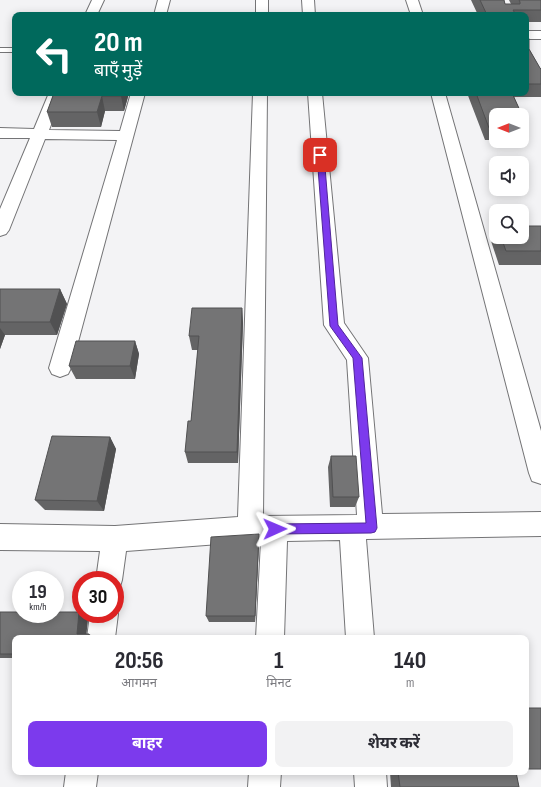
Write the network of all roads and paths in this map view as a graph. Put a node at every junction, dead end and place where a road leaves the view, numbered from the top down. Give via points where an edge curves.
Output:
1 (98, 0) edge
2 (164, 0) edge
3 (262, 0) edge
4 (308, 0) edge
5 (412, 0) edge
6 (92, 12) edge
7 (161, 12) edge
8 (262, 12) edge
9 (309, 12) edge
10 (416, 12) edge
11 (529, 35) edge
12 (541, 35) edge
13 (0, 50) edge
14 (12, 50) edge
15 (55, 96) edge
16 (137, 96) edge
17 (260, 96) edge
18 (315, 96) edge
19 (439, 96) edge
20 (0, 133) edge
21 (40, 133) junction
22 (126, 136) junction
23 (0, 230) edge
24 (60, 368) dead end
25 (541, 473) edge
26 (541, 524) edge
27 (362, 528) junction
28 (262, 529) junction
29 (0, 537) edge
30 (114, 539) junction
31 (110, 571) edge
32 (103, 623) edge
33 (101, 635) edge
34 (270, 635) edge
35 (360, 635) edge
36 (82, 775) edge
37 (265, 775) edge
38 (370, 775) edge
39 (80, 787) edge
40 (264, 787) edge
41 (371, 787) edge

1 - 6 street
2 - 7 street
3 - 8 street
4 - 9 street
5 - 10 street
11 - 12 street
13 - 14 lane
15 - 21 street
16 - 22 street
17 - 28 street
18 - 27 street via 334,326 358,358
19 - 25 street
20 - 21 street
21 - 22 street
21 - 23 street
22 - 24 street
26 - 27 street
27 - 28 street
27 - 35 street
28 - 30 street
28 - 34 street
29 - 30 street
30 - 31 street
32 - 33 street
36 - 39 street
37 - 40 street
38 - 41 street

